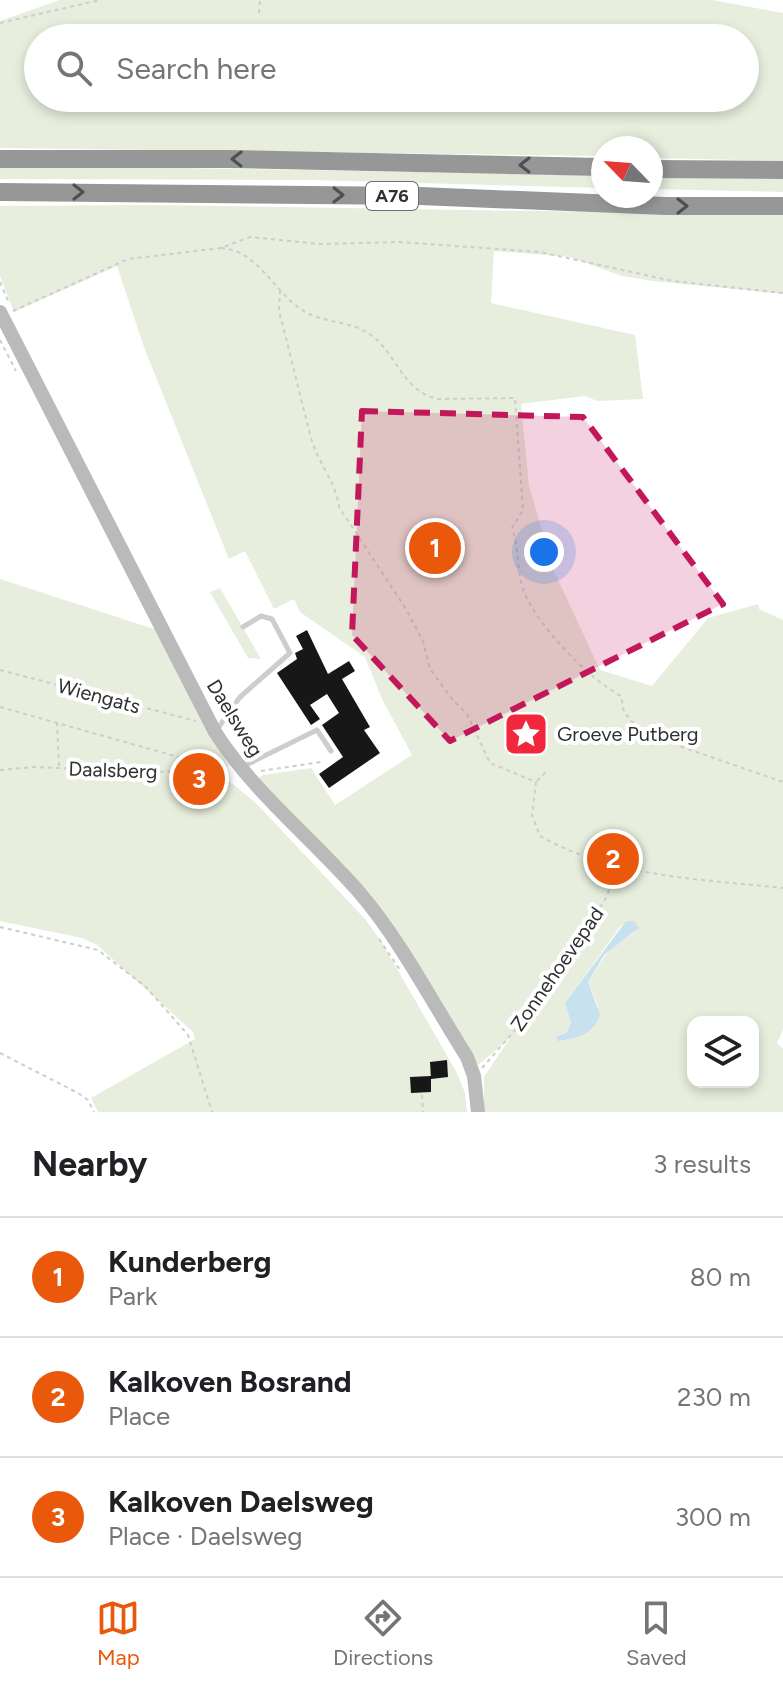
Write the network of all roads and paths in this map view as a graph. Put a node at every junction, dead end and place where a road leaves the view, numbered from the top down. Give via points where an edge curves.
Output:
1 (100, 0) edge
2 (260, 0) edge
3 (259, 13) dead end
4 (0, 23) edge
5 (0, 159) edge
6 (591, 167) edge
7 (663, 169) edge
8 (783, 170) edge
9 (0, 192) edge
10 (783, 206) edge
11 (221, 248) junction
12 (0, 282) edge
13 (280, 289) junction
14 (783, 293) edge
15 (6, 312) edge
16 (243, 627) dead end
17 (0, 670) edge
18 (0, 707) edge
19 (57, 722) junction
20 (197, 722) dead end
21 (215, 732) junction
22 (331, 751) dead end
23 (321, 762) dead end
24 (237, 768) junction
25 (59, 769) junction
26 (0, 770) edge
27 (547, 771) dead end
28 (536, 782) junction
29 (783, 782) edge
30 (617, 869) junction
31 (783, 888) edge
32 (0, 927) edge
33 (375, 933) dead end
34 (407, 982) dead end
35 (0, 1053) edge
36 (487, 1062) dead end
37 (422, 1095) dead end
38 (94, 1112) edge
39 (212, 1112) edge
40 (423, 1112) edge
41 (478, 1112) edge

1 - 4 path
2 - 3 path
6 -> 5 highway, A76
7 - 8 highway
9 -> 10 highway, A76
11 - 13 path via 243,253
11 - 14 path via 261,237 320,244 387,242 520,250 673,281
11 - 15 path via 128,259
12 - 15 path
13 - 28 path via 279,311 311,439 338,493 339,507 406,609 430,669 467,714 490,763
13 - 29 path via 311,316 367,332 416,389 433,398 517,400 523,510 512,528 525,594 539,620 597,681 622,698 626,717 682,747
15 - 21 street, Daelsweg
16 - 21 lane via 261,616 272,619 290,653 240,697
17 - 20 path, Wiengats
18 - 19 path
19 - 24 path
19 - 25 path
21 - 24 street, Daelsweg
22 - 24 lane via 317,730
23 - 24 path via 256,771
24 - 25 path, Daalsberg
24 - 41 street, Daelsweg via 360,894 380,922 467,1057
25 - 26 path, Daalsberg
27 - 28 path
28 - 30 path via 532,815 540,836
30 - 31 path
30 - 36 path, Zonnehoevepad via 571,956
32 - 39 path via 98,950 146,987 188,1035
33 - 34 path
35 - 38 path via 78,1093
37 - 40 path

